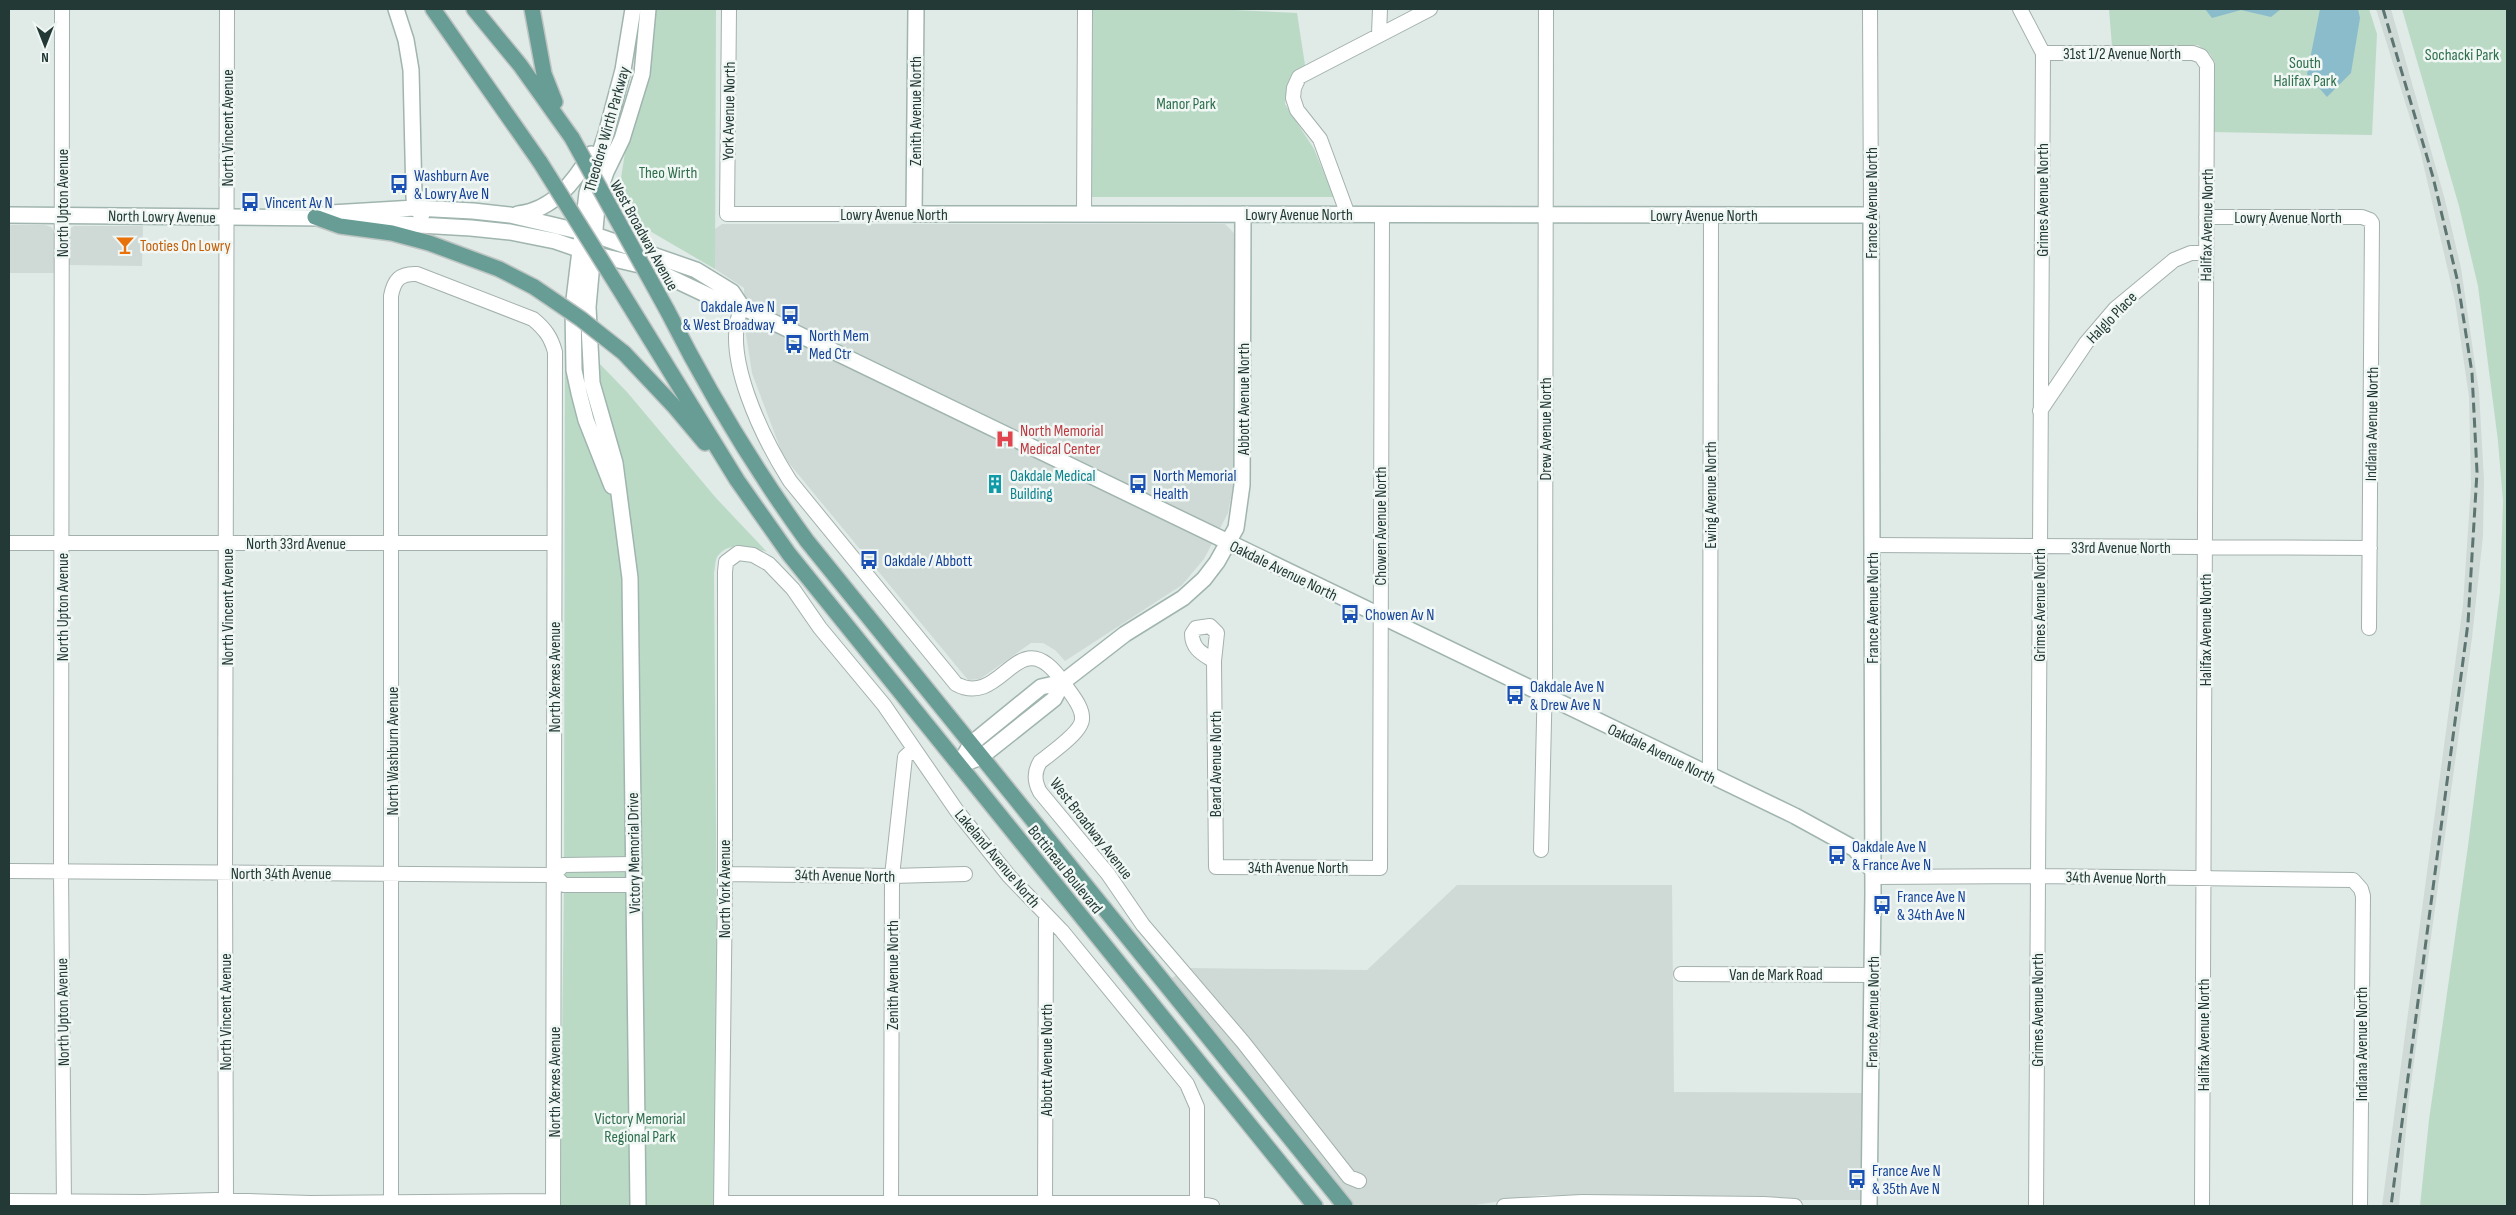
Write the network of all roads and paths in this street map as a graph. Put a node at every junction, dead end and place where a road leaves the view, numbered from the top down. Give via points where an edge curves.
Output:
1 (62, 9) edge
2 (227, 9) edge
3 (396, 9) edge
4 (433, 9) edge
5 (474, 9) edge
6 (532, 9) edge
7 (633, 9) edge
8 (648, 9) edge
9 (729, 9) edge
10 (916, 9) edge
11 (1085, 9) edge
12 (1380, 9) edge
13 (1430, 9) edge
14 (1546, 9) edge
15 (1870, 9) edge
16 (2020, 9) edge
17 (1379, 34) junction
18 (2043, 53) junction
19 (2201, 56) joint
20 (610, 117) junction
21 (564, 124) junction
22 (415, 208) junction
23 (727, 214) joint
24 (914, 214) junction
25 (1084, 214) junction
26 (1243, 214) junction
27 (1348, 214) junction
28 (1382, 214) junction
29 (1546, 214) junction
30 (1711, 214) junction
31 (1871, 214) junction
32 (9, 215) edge
33 (60, 215) junction
34 (510, 215) junction
35 (226, 216) junction
36 (315, 217) junction
37 (2206, 217) junction
38 (2370, 220) joint
39 (436, 225) junction
40 (588, 233) junction
41 (586, 251) junction
42 (2205, 253) junction
43 (391, 296) joint
44 (742, 307) junction
45 (2040, 411) junction
46 (762, 516) junction
47 (62, 542) junction
48 (9, 543) edge
49 (554, 543) junction
50 (1229, 543) junction
51 (227, 544) junction
52 (392, 544) junction
53 (1873, 545) junction
54 (2039, 546) junction
55 (2205, 547) junction
56 (2370, 548) junction
57 (823, 560) joint
58 (725, 572) joint
59 (1380, 616) junction
60 (2370, 628) dead end
61 (1214, 661) dead end
62 (1063, 682) junction
63 (1544, 695) junction
64 (971, 744) junction
65 (914, 749) junction
66 (981, 756) junction
67 (959, 765) junction
68 (1710, 776) junction
69 (1541, 850) dead end
70 (634, 864) junction
71 (1216, 867) joint
72 (1380, 868) joint
73 (9, 871) edge
74 (61, 872) junction
75 (225, 872) junction
76 (392, 874) junction
77 (725, 874) junction
78 (965, 874) dead end
79 (1872, 874) junction
80 (554, 875) junction
81 (892, 876) junction
82 (2038, 876) junction
83 (2204, 878) junction
84 (2358, 883) joint
85 (634, 885) junction
86 (1046, 915) junction
87 (1681, 974) dead end
88 (1872, 975) junction
89 (1359, 1181) dead end
90 (9, 1201) edge
91 (226, 1203) edge
92 (554, 1203) edge
93 (1197, 1203) junction
94 (64, 1204) edge
95 (391, 1204) edge
96 (1045, 1204) junction
97 (721, 1205) edge
98 (892, 1205) edge
99 (1030, 1205) edge
100 (1175, 1205) edge
101 (638, 1206) edge
102 (1212, 1206) edge
103 (1315, 1206) edge
104 (1345, 1206) edge
105 (1504, 1206) edge
106 (1795, 1206) edge
107 (1869, 1206) edge
108 (2036, 1206) edge
109 (2202, 1206) edge
110 (2360, 1206) edge

1 - 33 street, North Upton Avenue
2 - 35 street, North Vincent Avenue
3 - 22 street via 406,40 410,70
4 - 46 main road, bridge via 540,162
5 - 21 main road, West Broadway Avenue
6 - 21 main road via 544,74
7 - 20 street, Theodore Wirth Parkway via 630,38
8 - 40 street, Theodore Wirth Parkway via 642,74 622,139 606,172
9 - 23 street, York Avenue North
10 - 24 street, Zenith Avenue North
11 - 25 street
12 - 17 street
13 - 17 street
14 - 29 street, Drew Avenue North
15 - 31 street, France Avenue North
16 - 18 street, Grimes Avenue North
17 - 27 street via 1299,77 1294,88 1297,110 1320,139
18 - 19 street, 31st 1/2 Avenue North via 2193,53
18 - 45 street, Grimes Avenue North
19 - 37 street, Halifax Avenue North via 2207,65
20 - 34 street via 585,164 569,185 539,210
20 - 40 street, Theodore Wirth Parkway via 587,193
21 - 57 main road, West Broadway Avenue, bridge via 735,435 778,501
22 - 34 street, North Lowry Avenue
22 - 36 street, North Lowry Avenue via 331,213
22 - 39 street
23 - 24 street, Lowry Avenue North
24 - 25 street, Lowry Avenue North
25 - 26 street, Lowry Avenue North
26 - 27 street, Lowry Avenue North
26 - 50 street, Abbott Avenue North via 1242,485 1236,528
27 - 28 street, Lowry Avenue North
28 - 29 street, Lowry Avenue North
28 - 59 street, Chowen Avenue North
29 - 30 street, Lowry Avenue North
29 - 63 street, Drew Avenue North
30 - 31 street, Lowry Avenue North
30 - 68 street, Ewing Avenue North
31 - 53 street, France Avenue North
32 - 33 street, North Lowry Avenue
33 - 35 street, North Lowry Avenue
33 - 47 street, North Upton Avenue
34 - 40 street, North Lowry Avenue
35 - 36 street, North Lowry Avenue
35 - 51 street, North Vincent Avenue
36 - 39 street, North Lowry Avenue
36 - 46 main road, bridge via 340,226 392,233 429,243 499,269 534,287 582,319 624,353 700,435 730,479
37 - 38 street, Lowry Avenue North via 2362,217
37 - 42 street, Halifax Avenue North
38 - 56 street, Indiana Avenue North via 2374,230
39 - 41 street, North Lowry Avenue via 510,232
40 - 41 street, Victory Memorial Drive
40 - 44 street, Oakdale Avenue North via 696,270 732,292
41 - 44 street, Oakdale Avenue North via 648,267 722,302
41 - 70 street, Victory Memorial Drive via 592,383 615,463 630,578
42 - 45 street, Halglo Place via 2191,252 2174,260 2114,309 2086,343
42 - 55 street, Halifax Avenue North
43 - 49 street, North Xerxes Avenue via 393,285 400,276 417,274 533,319 552,340 555,352
43 - 52 street, North Washburn Avenue
44 - 50 street, Oakdale Avenue North
44 - 62 street, West Broadway Avenue via 736,321 736,338 743,378 769,449 790,480 956,684 971,690 980,689 1020,660 1033,657 1040,659
45 - 54 street, Grimes Avenue North
46 - 67 main road, Bottineau Boulevard
47 - 48 street, North 33rd Avenue
47 - 51 street, North 33rd Avenue
47 - 74 street, North Upton Avenue
49 - 52 street, North 33rd Avenue
49 - 80 street, North Xerxes Avenue
50 - 59 street, Oakdale Avenue North
50 - 62 street, Abbott Avenue North via 1204,579 1182,598 1125,634
51 - 52 street, North 33rd Avenue
51 - 75 street, North Vincent Avenue
52 - 76 street, North Washburn Avenue
53 - 54 street, 33rd Avenue North
53 - 79 street, France Avenue North
54 - 55 street, 33rd Avenue North
54 - 82 street, Grimes Avenue North
55 - 56 street, 33rd Avenue North
55 - 83 street, Halifax Avenue North
56 - 60 street, Indiana Avenue North
57 - 64 main road, Bottineau Boulevard
58 - 65 street, Lakeland Avenue North via 726,562 738,553 753,555 769,564 793,589 820,628 884,705
58 - 77 street, North York Avenue
59 - 63 street, Oakdale Avenue North
59 - 72 street, Chowen Avenue North
61 - 71 street, Beard Avenue North
62 - 64 street, Abbott Avenue North via 1041,687
62 - 66 street, Abbott Avenue North via 1054,699
62 - 89 street, West Broadway Avenue via 1082,718 1077,730 1036,768 1036,785 1040,792 1108,874 1143,925 1243,1042 1348,1178
63 - 68 street, Oakdale Avenue North
63 - 69 street, Drew Avenue North
64 - 66 main road, Bottineau Boulevard
64 - 67 street, Abbott Avenue North
65 - 81 street, Zenith Avenue North via 905,757
65 - 86 street, Lakeland Avenue North via 957,811 1009,876
66 - 67 street, Abbott Avenue North
66 - 104 main road, Bottineau Boulevard
67 - 103 main road, Bottineau Boulevard
68 - 79 street, Oakdale Avenue North via 1796,816 1855,849 1867,862
70 - 80 street, North 34th Avenue via 563,865
70 - 85 street, Victory Memorial Drive
71 - 72 street, 34th Avenue North
73 - 74 street, North 34th Avenue
74 - 75 street, North 34th Avenue
74 - 94 street, North Upton Avenue
75 - 76 street, North 34th Avenue
75 - 91 street, North Vincent Avenue
76 - 80 street, North 34th Avenue
76 - 95 street, North Washburn Avenue
77 - 81 street, 34th Avenue North
77 - 97 street, North York Avenue
78 - 81 street, 34th Avenue North
79 - 82 street, 34th Avenue North
79 - 88 street, France Avenue North
80 - 85 street, North 34th Avenue via 564,885
80 - 92 street, North Xerxes Avenue
81 - 98 street, Zenith Avenue North
82 - 83 street, 34th Avenue North
82 - 108 street, Grimes Avenue North
83 - 84 street, 34th Avenue North via 2346,878
83 - 109 street, Halifax Avenue North
84 - 110 street, Indiana Avenue North via 2363,896
85 - 101 street, Victory Memorial Drive
86 - 93 street, Lakeland Avenue North via 1187,1084 1197,1107
86 - 96 street, Abbott Avenue North
87 - 88 street, Van de Mark Road
88 - 107 street, France Avenue North
90 - 94 street
91 - 94 street
91 - 95 street
92 - 95 street
93 - 100 street
93 - 102 street
96 - 99 street
96 - 100 street
97 - 98 street
98 - 99 street
105 - 106 street via 1582,1202

